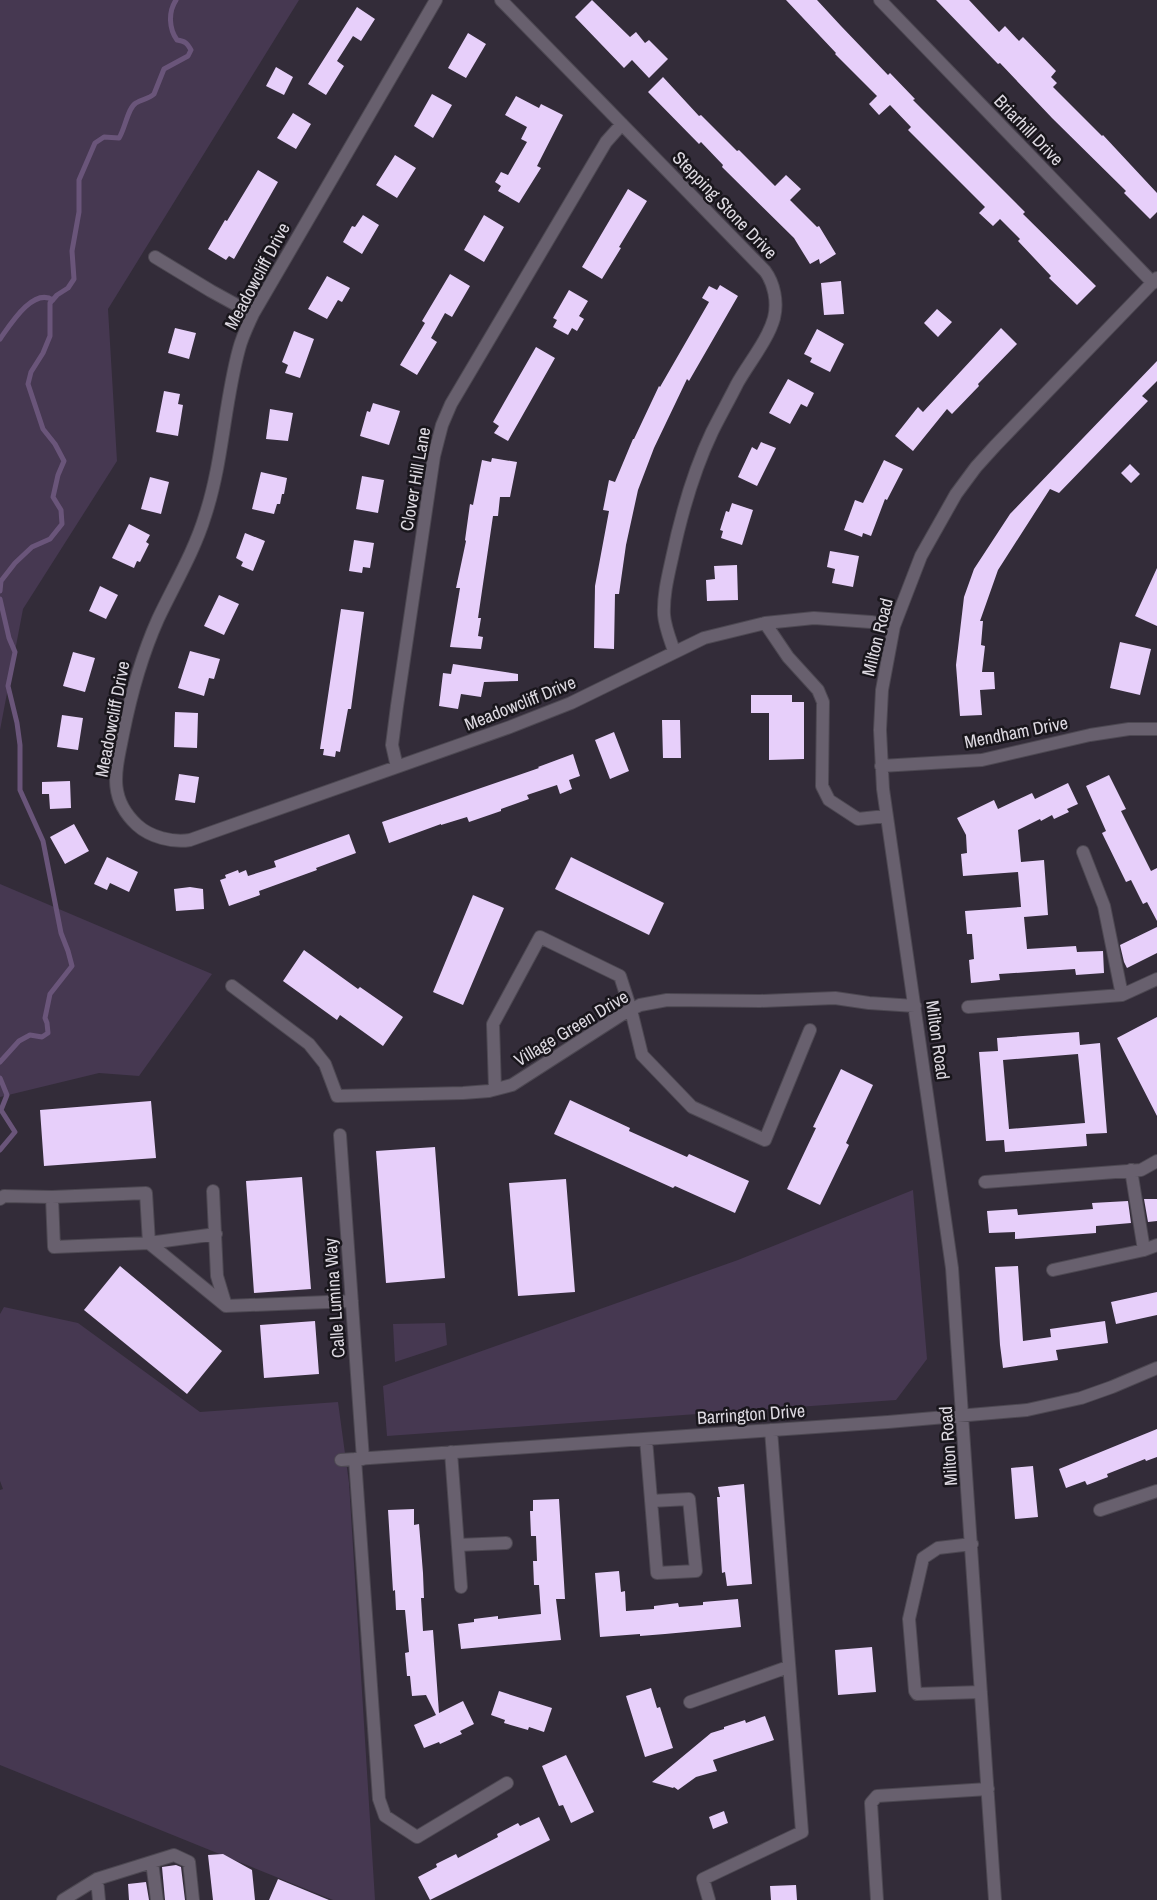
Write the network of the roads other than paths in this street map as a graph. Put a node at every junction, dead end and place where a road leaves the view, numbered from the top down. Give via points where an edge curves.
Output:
1 (436, 0) edge
2 (501, 0) edge
3 (880, 0) edge
4 (622, 124) junction
5 (155, 257) dead end
6 (1155, 280) edge
7 (253, 314) junction
8 (765, 622) junction
9 (894, 626) junction
10 (674, 651) junction
11 (1157, 729) edge
12 (881, 766) junction
13 (397, 767) junction
14 (886, 816) junction
15 (1083, 852) dead end
16 (1157, 978) edge
17 (232, 986) dead end
18 (1122, 995) junction
19 (915, 1006) junction
20 (968, 1007) dead end
21 (631, 1010) junction
22 (810, 1030) dead end
23 (495, 1089) junction
24 (340, 1135) dead end
25 (1157, 1161) edge
26 (1131, 1170) junction
27 (985, 1182) dead end
28 (213, 1191) dead end
29 (52, 1197) junction
30 (0, 1199) edge
31 (216, 1234) junction
32 (149, 1243) junction
33 (1157, 1244) edge
34 (1144, 1250) junction
35 (1053, 1270) dead end
36 (352, 1301) junction
37 (226, 1306) junction
38 (1157, 1368) edge
39 (963, 1416) junction
40 (771, 1430) junction
41 (646, 1439) junction
42 (451, 1452) junction
43 (359, 1459) junction
44 (341, 1460) dead end
45 (1157, 1490) edge
46 (651, 1501) junction
47 (1100, 1510) dead end
48 (506, 1543) dead end
49 (972, 1544) junction
50 (458, 1545) junction
51 (461, 1587) dead end
52 (788, 1666) junction
53 (981, 1692) junction
54 (690, 1702) dead end
55 (507, 1783) dead end
56 (988, 1790) junction
57 (152, 1862) junction
58 (96, 1880) junction
59 (67, 1899) edge
60 (99, 1900) edge
61 (157, 1900) edge
62 (193, 1900) edge
63 (709, 1900) edge
64 (877, 1900) edge
65 (995, 1900) edge

1 - 7 street, Meadowcliff Drive
2 - 4 street, Stepping Stone Drive
3 - 6 street, Briarhill Drive
4 - 10 street, Stepping Stone Drive via 765,270 775,301 770,329 712,432 680,520 667,580 664,614
4 - 13 street, Clover Hill Lane via 606,142 451,404 442,425 434,456 397,706 392,744
5 - 7 street
6 - 9 street, Milton Road via 995,446 956,494 921,556
7 - 13 street, Meadowcliff Drive via 239,350 218,465 204,518 139,665 116,772 120,803 128,817 141,829 181,842
8 - 9 street, Meadowcliff Drive via 814,618
8 - 10 street, Meadowcliff Drive via 704,638
8 - 14 street via 788,657 818,690 823,702 822,786 828,800 858,819
9 - 12 street, Milton Road via 882,690
10 - 13 street, Meadowcliff Drive via 571,703
11 - 12 street, Mendham Drive via 1090,735 982,760
12 - 14 street, Milton Road
14 - 19 street, Milton Road
15 - 18 street via 1104,906
16 - 18 street
17 - 23 street, Village Green Drive via 309,1044 325,1064 337,1096 463,1093
18 - 20 street
19 - 21 street, Village Green Drive via 835,998 666,1000
19 - 39 street, Milton Road via 952,1268
21 - 22 street via 642,1055 692,1107 765,1140
21 - 23 street, Village Green Drive via 512,1085
21 - 23 street via 620,976 540,937 493,1024
24 - 36 street, Calle Lumina Way
25 - 26 street via 1141,1170
26 - 27 street
26 - 34 street
28 - 31 street
29 - 30 street via 4,1196
29 - 32 street via 146,1193
29 - 32 street via 54,1247
31 - 32 street
31 - 37 street via 217,1276
32 - 37 street
33 - 34 street
34 - 35 street
36 - 37 street
36 - 43 street, Calle Lumina Way
38 - 39 street, Barrington Drive via 1107,1389 1053,1406
39 - 40 street, Barrington Drive
39 - 49 street, Milton Road
40 - 41 street, Barrington Drive
40 - 52 street
41 - 42 street, Barrington Drive
41 - 46 street
42 - 43 street, Barrington Drive
42 - 50 street
43 - 44 street, Barrington Drive
43 - 55 street, Calle Lumina Way via 379,1799 385,1816 417,1837
45 - 47 street
46 - 46 street via 657,1573 696,1571 689,1499
48 - 50 street
49 - 53 street, Milton Road
49 - 53 street via 938,1548 923,1558 909,1619 917,1694
50 - 51 street
52 - 54 street
52 - 63 street via 802,1832 703,1879
53 - 56 street, Milton Road
56 - 64 street via 874,1798 871,1803
56 - 65 street, Milton Road
57 - 58 street
57 - 61 street
57 - 62 street via 174,1855 189,1862
58 - 59 street
58 - 60 street

